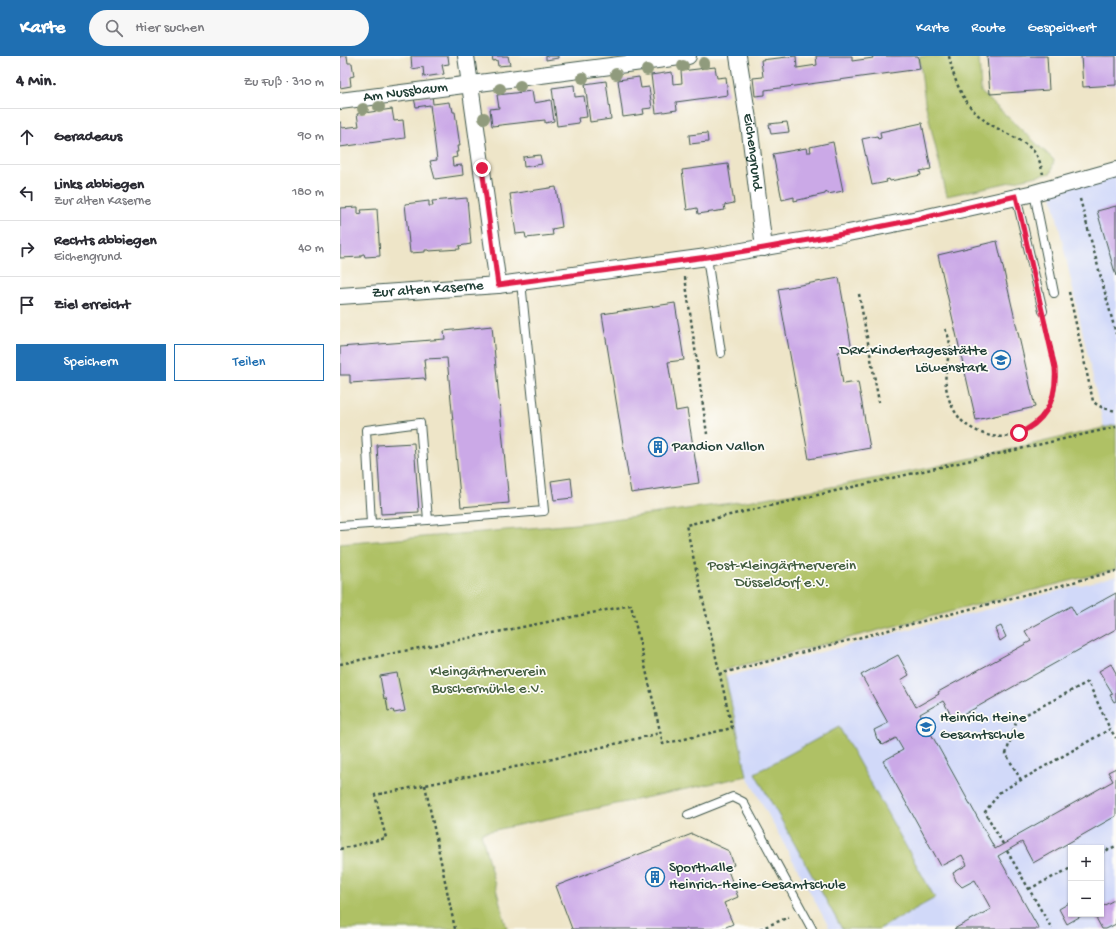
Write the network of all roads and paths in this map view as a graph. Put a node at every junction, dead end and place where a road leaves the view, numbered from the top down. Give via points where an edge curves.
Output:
1 (466, 56) edge
2 (688, 56) edge
3 (738, 56) edge
4 (949, 56) edge
5 (470, 84) junction
6 (340, 101) edge
7 (1116, 170) edge
8 (1075, 181) junction
9 (1040, 191) junction
10 (1016, 196) junction
11 (764, 248) junction
12 (707, 257) junction
13 (682, 261) junction
14 (521, 282) junction
15 (498, 285) junction
16 (1068, 287) dead end
17 (1054, 293) dead end
18 (859, 294) dead end
19 (340, 296) edge
20 (1043, 311) joint
21 (945, 329) dead end
22 (1116, 334) edge
23 (721, 353) dead end
24 (879, 402) dead end
25 (1116, 411) edge
26 (1116, 427) edge
27 (707, 434) dead end
28 (428, 520) junction
29 (371, 524) junction
30 (340, 526) edge
31 (1116, 571) edge
32 (340, 664) edge
33 (720, 674) junction
34 (1110, 730) junction
35 (660, 733) junction
36 (1116, 738) edge
37 (1021, 780) junction
38 (425, 785) junction
39 (688, 815) dead end
40 (1003, 844) dead end
41 (1116, 846) edge
42 (340, 849) edge
43 (1007, 851) dead end
44 (1104, 852) edge
45 (1068, 870) edge
46 (1029, 889) junction
47 (803, 912) junction
48 (455, 929) edge
49 (760, 929) edge
50 (812, 929) edge
51 (1052, 929) edge

1 - 5 street
2 - 5 street, Am Nussbaum
3 - 11 street, Eichengrund
4 - 9 path via 956,84 972,109 995,128 1035,153 1040,161
5 - 6 street, Am Nussbaum
5 - 15 street
7 - 8 street, Zur alten Kaserne
8 - 9 street, Zur alten Kaserne
8 - 22 path
9 - 10 street, Zur alten Kaserne
9 - 17 lane
10 - 11 street, Zur alten Kaserne via 923,218
10 - 20 lane
11 - 12 street, Zur alten Kaserne
12 - 13 street, Zur alten Kaserne
12 - 23 lane
13 - 14 street, Zur alten Kaserne
13 - 27 path
14 - 15 street, Zur alten Kaserne
14 - 28 lane via 544,511
15 - 19 street, Zur alten Kaserne
16 - 25 path via 1093,399 1097,405
18 - 24 path
20 - 21 path via 1055,368 1054,393 1040,419 1025,431 1006,436 992,436 974,430 958,417 948,398 946,386 951,342
26 - 33 path via 686,525
28 - 29 lane
28 - 29 lane via 420,423 366,430
29 - 30 lane
31 - 33 path
32 - 35 path via 631,605
33 - 35 path via 732,728 663,744
34 - 36 path
34 - 37 path
34 - 37 path via 1088,682 1017,719 1006,754
35 - 38 path via 540,762
37 - 40 path via 1000,792 985,812
38 - 42 path via 375,795 386,838
38 - 48 path
39 - 47 lane via 733,797 743,802
41 - 44 path
43 - 46 path
45 - 46 path
46 - 51 path
47 - 49 path
47 - 50 lane

